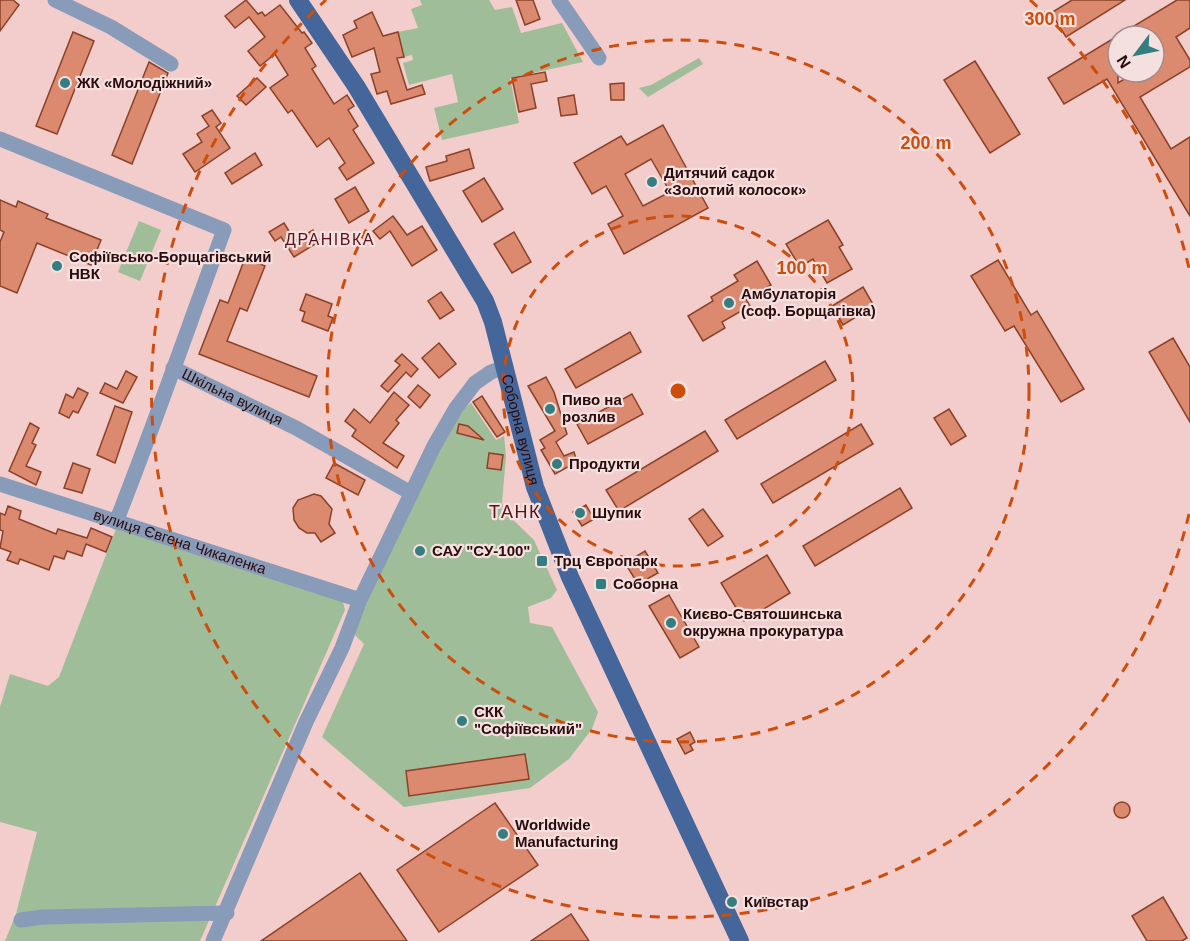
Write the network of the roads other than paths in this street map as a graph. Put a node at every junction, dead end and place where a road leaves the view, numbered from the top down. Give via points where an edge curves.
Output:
1 (55, 0) edge
2 (298, 0) edge
3 (559, 0) edge
4 (599, 58) dead end
5 (171, 64) dead end
6 (0, 139) edge
7 (172, 368) junction
8 (505, 368) junction
9 (0, 484) edge
10 (411, 493) junction
11 (116, 522) junction
12 (360, 600) junction
13 (227, 913) junction
14 (21, 920) dead end
15 (213, 941) edge
16 (740, 941) edge

1 - 5 street via 111,27
2 - 8 main road, Соборна вулиця via 476,283 493,322
3 - 4 street
6 - 7 street, Шкільна вулиця via 224,230
7 - 10 street, Шкільна вулиця via 296,428
7 - 11 street
8 - 10 street via 483,376 465,394
8 - 16 main road, Соборна вулиця via 528,466 547,522
9 - 11 street, вулиця Євгена Чикаленка
10 - 12 street
11 - 12 street, вулиця Євгена Чикаленка
12 - 13 street
13 - 14 street
13 - 15 street

